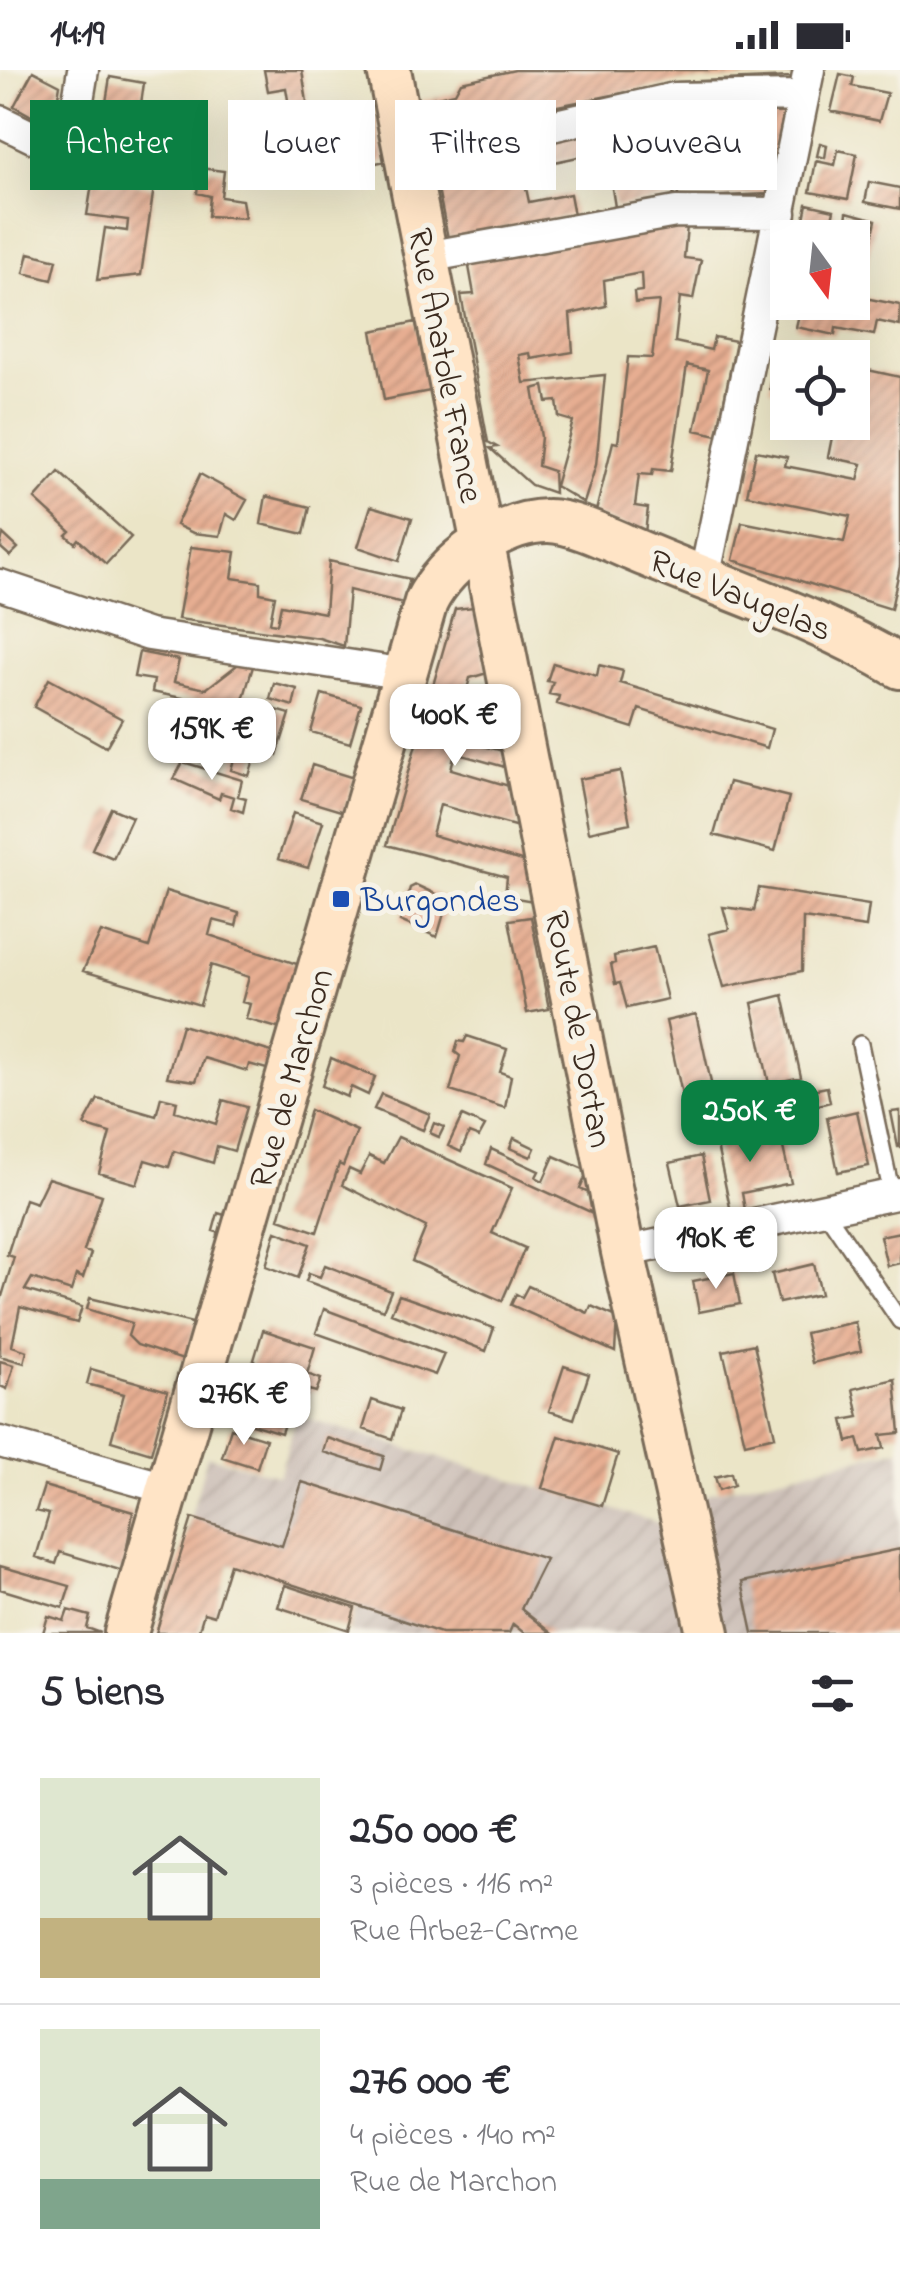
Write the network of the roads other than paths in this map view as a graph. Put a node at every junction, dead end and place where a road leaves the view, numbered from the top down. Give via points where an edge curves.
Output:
1 (82, 70) edge
2 (388, 70) edge
3 (806, 83) edge
4 (77, 100) edge
5 (395, 105) edge
6 (0, 122) edge
7 (556, 125) edge
8 (30, 136) edge
9 (412, 190) edge
10 (781, 213) junction
11 (426, 258) junction
12 (469, 467) junction
13 (564, 525) junction
14 (486, 557) junction
15 (704, 579) junction
16 (0, 585) edge
17 (896, 655) edge
18 (406, 674) junction
19 (860, 1044) dead end
20 (896, 1194) edge
21 (824, 1209) junction
22 (623, 1252) junction
23 (900, 1321) edge
24 (0, 1442) edge
25 (169, 1489) junction
26 (126, 1633) edge
27 (708, 1633) edge

1 - 4 street
2 - 5 main road, Rue Anatole France
3 - 7 street via 675,98
3 - 10 street
6 - 8 street
9 - 11 main road, Rue Anatole France
10 - 11 street via 676,212
10 - 15 street
11 - 12 main road, Rue Anatole France
12 - 13 main road, Rue Vaugelas
12 - 14 main road, Rue Anatole France
13 - 14 main road
13 - 15 main road, Rue Vaugelas
14 - 18 main road, Rue de Marchon via 436,582
14 - 22 main road, Route de Dortan
15 - 17 main road, Rue Vaugelas
16 - 18 street via 149,635
18 - 25 main road, Rue de Marchon
19 - 20 lane
20 - 21 street
21 - 22 street
21 - 23 lane
22 - 27 main road, Route de Dortan
24 - 25 street
25 - 26 main road, Rue de Marchon

